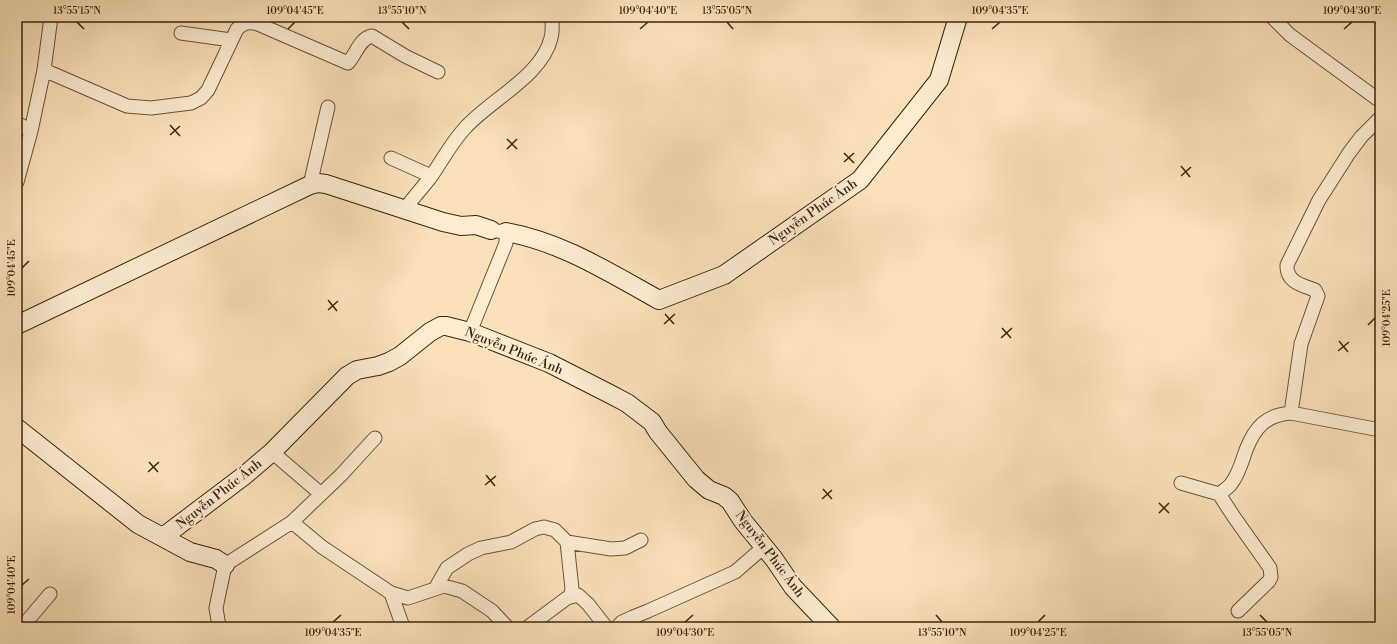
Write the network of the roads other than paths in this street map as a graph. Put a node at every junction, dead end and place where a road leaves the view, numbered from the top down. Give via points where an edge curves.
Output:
1 (51, 17) edge
2 (552, 17) edge
3 (958, 17) edge
4 (1272, 17) edge
5 (181, 33) dead end
6 (231, 40) junction
7 (44, 70) junction
8 (438, 72) dead end
9 (1380, 101) edge
10 (328, 107) dead end
11 (1380, 118) edge
12 (17, 123) edge
13 (31, 131) junction
14 (391, 158) dead end
15 (431, 176) junction
16 (17, 182) edge
17 (310, 185) junction
18 (405, 209) junction
19 (498, 231) junction
20 (17, 325) edge
21 (470, 332) junction
22 (1291, 413) junction
23 (17, 428) edge
24 (1380, 430) edge
25 (375, 438) dead end
26 (272, 452) junction
27 (1181, 483) dead end
28 (321, 494) junction
29 (1219, 494) junction
30 (292, 522) junction
31 (163, 537) junction
32 (641, 540) dead end
33 (567, 542) junction
34 (764, 547) junction
35 (225, 565) junction
36 (435, 589) junction
37 (391, 593) junction
38 (50, 594) dead end
39 (570, 597) junction
40 (1238, 611) dead end
41 (22, 627) edge
42 (218, 627) edge
43 (403, 627) edge
44 (507, 627) edge
45 (528, 627) edge
46 (606, 627) edge
47 (617, 627) edge
48 (831, 627) edge

1 - 7 street
2 - 15 street via 551,38 538,62 523,78 469,123
3 - 19 street, Nguyễn Phúc Ánh via 939,80 860,180 724,275 659,300 581,257 525,236
4 - 9 street via 1290,35
5 - 6 street
6 - 7 street via 208,90 201,98 191,103 151,108 127,106
6 - 8 street via 241,25 253,23 348,63 364,40 372,36
7 - 13 street
10 - 17 street
11 - 22 street via 1348,152 1319,200 1287,265 1291,279 1315,290 1318,296 1301,344
12 - 13 street
13 - 16 street
14 - 15 street
15 - 18 street
17 - 18 street, Nguyễn Phúc Ánh via 326,184
17 - 20 street, Nguyễn Phúc Ánh
18 - 19 street, Nguyễn Phúc Ánh via 443,222 461,226 476,225
19 - 21 street via 506,244
21 - 26 street, Nguyễn Phúc Ánh via 441,326 389,362 353,372 344,378
21 - 34 street, Nguyễn Phúc Ánh via 548,363 641,412 652,422 696,479 709,490 730,501
22 - 24 street
22 - 29 street via 1273,416 1259,427 1249,442 1231,483
23 - 31 street, Nguyễn Phúc Ánh via 138,524
25 - 28 street
26 - 28 street
26 - 31 street, Nguyễn Phúc Ánh
27 - 29 street
28 - 30 street
29 - 40 street via 1270,568 1269,581
30 - 35 street
30 - 37 street via 322,547
31 - 35 street, Nguyễn Phúc Ánh via 190,552
32 - 33 street via 625,548 612,549
33 - 36 street via 555,530 544,527 511,542 481,548 447,568
33 - 39 street via 572,589
34 - 47 street via 735,572 633,616
34 - 48 street, Nguyễn Phúc Ánh via 793,587
35 - 42 street via 216,608
36 - 37 street via 408,598
36 - 44 street via 444,586 462,591 492,611
37 - 43 street
38 - 41 street
39 - 45 street
39 - 46 street via 578,596 588,604

